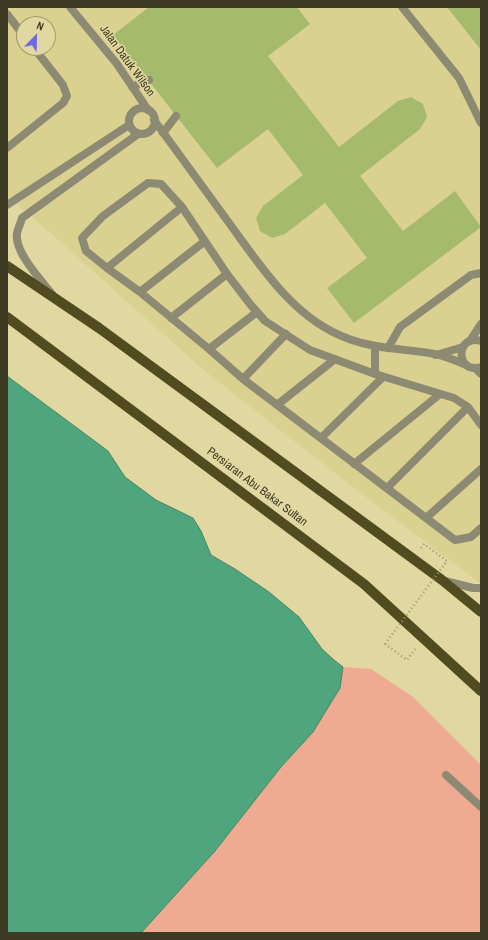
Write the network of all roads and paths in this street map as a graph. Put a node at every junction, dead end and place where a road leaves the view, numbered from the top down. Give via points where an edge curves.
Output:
1 (70, 7) edge
2 (402, 7) edge
3 (7, 14) edge
4 (16, 26) edge
5 (40, 56) edge
6 (149, 80) dead end
7 (132, 87) junction
8 (148, 110) junction
9 (176, 116) dead end
10 (154, 120) junction
11 (481, 123) edge
12 (129, 125) junction
13 (163, 133) junction
14 (138, 134) junction
15 (7, 148) edge
16 (7, 205) edge
17 (182, 207) junction
18 (205, 241) junction
19 (7, 266) edge
20 (107, 268) junction
21 (481, 273) edge
22 (227, 274) junction
23 (140, 292) junction
24 (56, 299) junction
25 (257, 312) junction
26 (7, 317) edge
27 (171, 318) junction
28 (481, 324) edge
29 (286, 334) junction
30 (470, 341) junction
31 (481, 341) edge
32 (375, 346) junction
33 (463, 347) junction
34 (388, 348) junction
35 (209, 349) junction
36 (436, 355) junction
37 (335, 359) junction
38 (466, 365) junction
39 (478, 367) edge
40 (375, 374) junction
41 (481, 374) edge
42 (383, 377) junction
43 (243, 379) junction
44 (440, 394) junction
45 (277, 405) junction
46 (468, 407) junction
47 (481, 425) edge
48 (321, 438) junction
49 (354, 464) junction
50 (481, 469) edge
51 (387, 488) junction
52 (426, 518) junction
53 (481, 528) edge
54 (424, 544) dead end
55 (442, 580) junction
56 (481, 588) edge
57 (481, 612) edge
58 (407, 660) dead end
59 (481, 690) edge
60 (446, 775) dead end
61 (481, 807) edge

1 - 7 street, Jalan Datuk Wilson via 117,64
2 - 11 street via 459,78
3 - 4 street
5 - 15 street via 63,85 67,96 63,103
6 - 7 street
7 - 8 street, Jalan Datuk Wilson
8 - 10 street via 154,116
8 - 12 street via 140,109 132,113
9 - 13 street
10 - 13 street
10 - 14 street via 150,132
12 - 14 street
12 - 16 street
13 - 32 street via 270,277 292,302 318,324 334,333 349,340
14 - 24 street via 22,218 17,234 19,249
17 - 18 street
17 - 20 street
17 - 20 street via 161,184 148,183 103,216 82,238 86,250
18 - 22 street
18 - 23 street
19 - 24 main road
20 - 23 street
21 - 34 street via 471,275 400,328
22 - 25 street
22 - 27 street
23 - 27 street
24 - 55 main road via 105,332
25 - 29 street via 265,321
25 - 35 street
26 - 59 main road, Persiaran Abu Bakar Sultan via 364,584
27 - 35 street
28 - 30 street
29 - 37 street via 310,350
29 - 43 street
30 - 31 street
30 - 33 street
32 - 34 street
32 - 40 street
33 - 36 street
33 - 38 street via 461,357
34 - 36 street
35 - 43 street
36 - 38 street
37 - 40 street
37 - 45 street
38 - 39 street
39 - 41 street
40 - 42 street
42 - 44 street
42 - 48 street
43 - 45 street
44 - 46 street via 454,398
44 - 49 street
45 - 48 street
46 - 47 street
46 - 51 street
48 - 49 street
49 - 51 street
50 - 52 street
51 - 52 street
52 - 53 street via 455,540 471,537
54 - 58 path, bridge via 447,561 385,644
55 - 56 street
55 - 57 main road
60 - 61 street

